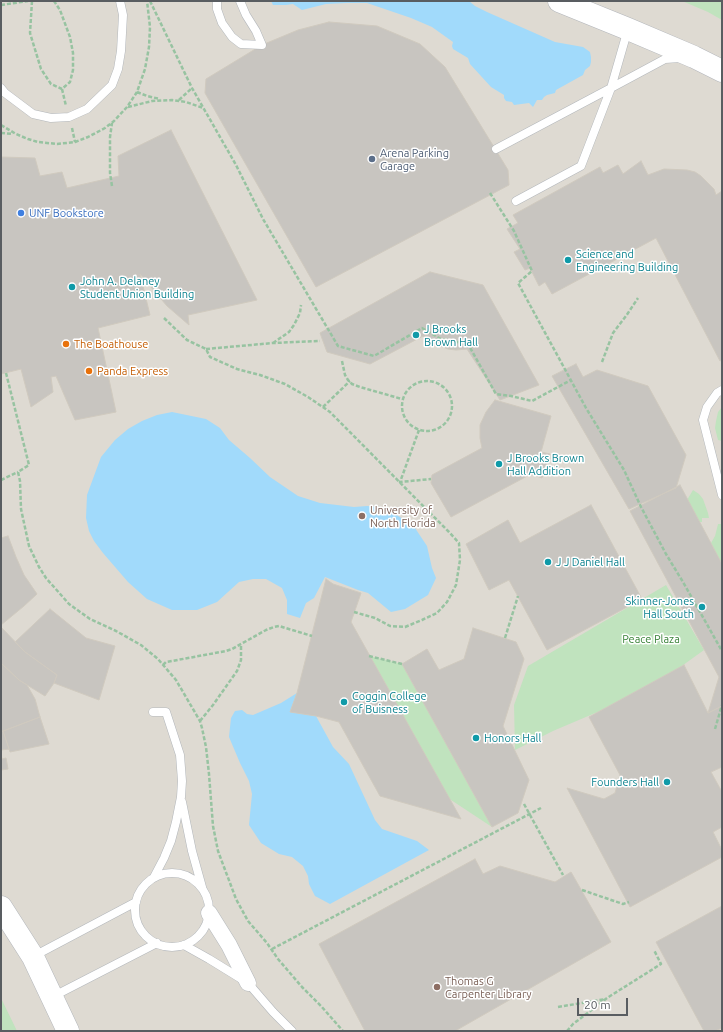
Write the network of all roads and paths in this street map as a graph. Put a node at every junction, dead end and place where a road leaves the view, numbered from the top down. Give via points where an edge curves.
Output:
1 (28, 1) edge
2 (32, 1) edge
3 (54, 1) edge
4 (120, 1) edge
5 (150, 1) edge
6 (217, 1) edge
7 (240, 1) edge
8 (559, 1) edge
9 (1, 5) edge
10 (628, 29) junction
11 (694, 57) junction
12 (722, 71) edge
13 (1, 88) edge
14 (192, 88) junction
15 (611, 88) junction
16 (137, 92) dead end
17 (164, 100) junction
18 (179, 100) junction
19 (127, 107) dead end
20 (203, 108) junction
21 (112, 123) dead end
22 (1, 133) edge
23 (16, 134) dead end
24 (496, 148) dead end
25 (112, 186) dead end
26 (490, 193) dead end
27 (516, 201) dead end
28 (638, 298) dead end
29 (301, 305) dead end
30 (164, 318) dead end
31 (320, 341) dead end
32 (273, 343) junction
33 (206, 349) junction
34 (342, 361) dead end
35 (602, 362) dead end
36 (6, 373) dead end
37 (571, 380) junction
38 (350, 382) junction
39 (722, 390) edge
40 (402, 399) junction
41 (323, 408) junction
42 (419, 430) junction
43 (29, 465) dead end
44 (18, 472) dead end
45 (431, 479) dead end
46 (1, 480) edge
47 (400, 482) junction
48 (722, 495) edge
49 (518, 596) dead end
50 (354, 612) dead end
51 (312, 636) dead end
52 (505, 638) dead end
53 (241, 644) junction
54 (722, 651) edge
55 (369, 656) dead end
56 (402, 664) dead end
57 (163, 665) dead end
58 (722, 705) edge
59 (153, 712) dead end
60 (200, 720) dead end
61 (715, 729) dead end
62 (181, 798) junction
63 (524, 804) dead end
64 (541, 808) dead end
65 (563, 875) dead end
66 (154, 877) junction
67 (202, 887) junction
68 (582, 890) dead end
69 (136, 902) junction
70 (629, 902) dead end
71 (1, 906) edge
72 (209, 913) junction
73 (157, 943) junction
74 (184, 945) junction
75 (272, 949) dead end
76 (654, 950) dead end
77 (33, 957) junction
78 (248, 983) junction
79 (52, 997) junction
80 (607, 998) junction
81 (558, 1007) dead end
82 (68, 1031) edge
83 (292, 1031) edge
84 (567, 1031) edge

1 - 9 path
2 - 3 path via 30,33 41,69 52,84 62,89 70,82 73,70 72,53 70,37
4 - 13 lane via 123,15 118,69 112,85 87,109 69,117 51,118 33,114
5 - 14 path
6 - 7 lane via 222,23 232,37 240,44 262,45
8 - 10 street
10 - 11 street
10 - 15 lane
11 - 12 street
11 - 15 lane via 665,59
14 - 18 path
14 - 20 path
15 - 24 lane
15 - 27 lane via 581,166
16 - 17 path
17 - 18 path
17 - 19 path
18 - 20 path
20 - 37 path via 263,219 338,346 374,356 422,328 441,339 468,344 496,394 532,401
21 - 25 path
22 - 23 path
26 - 37 path via 514,231 532,271 518,284
28 - 35 path via 613,333
29 - 32 path via 300,313 289,332
30 - 33 path via 187,340
31 - 32 path
32 - 33 path
33 - 41 path via 210,357 237,369 285,384
34 - 38 path via 345,375
36 - 43 path
37 - 54 path via 624,470 641,507
38 - 40 path
38 - 41 path
39 - 48 lane via 717,392 707,407 703,420
40 - 42 path via 404,416
40 - 42 path via 407,390 423,381 438,382 449,393 451,407 448,420 435,430
41 - 47 path
42 - 47 path
44 - 46 path
45 - 47 path
47 - 50 path via 458,543 460,560 456,585 447,602 437,613 405,627 390,626 375,618
49 - 52 path
51 - 53 path via 279,626
53 - 57 path via 226,651 166,662
53 - 60 path via 241,660 237,671
55 - 56 path
58 - 61 path
59 - 62 lane via 166,712 180,755
62 - 66 lane via 171,841
62 - 67 lane
63 - 65 path, bridge
64 - 75 path
66 - 67 lane via 174,872 187,875
66 - 69 lane via 147,881 139,892
67 - 72 lane via 209,902
68 - 70 path via 624,904
69 - 73 lane via 134,915 138,928 147,938
69 - 77 lane
71 - 77 street
72 - 74 lane via 203,932
72 - 78 street
73 - 74 lane via 162,946
73 - 79 lane
74 - 78 lane
76 - 80 path via 661,964
77 - 79 street
78 - 83 lane
79 - 82 street
80 - 81 path
80 - 84 path

